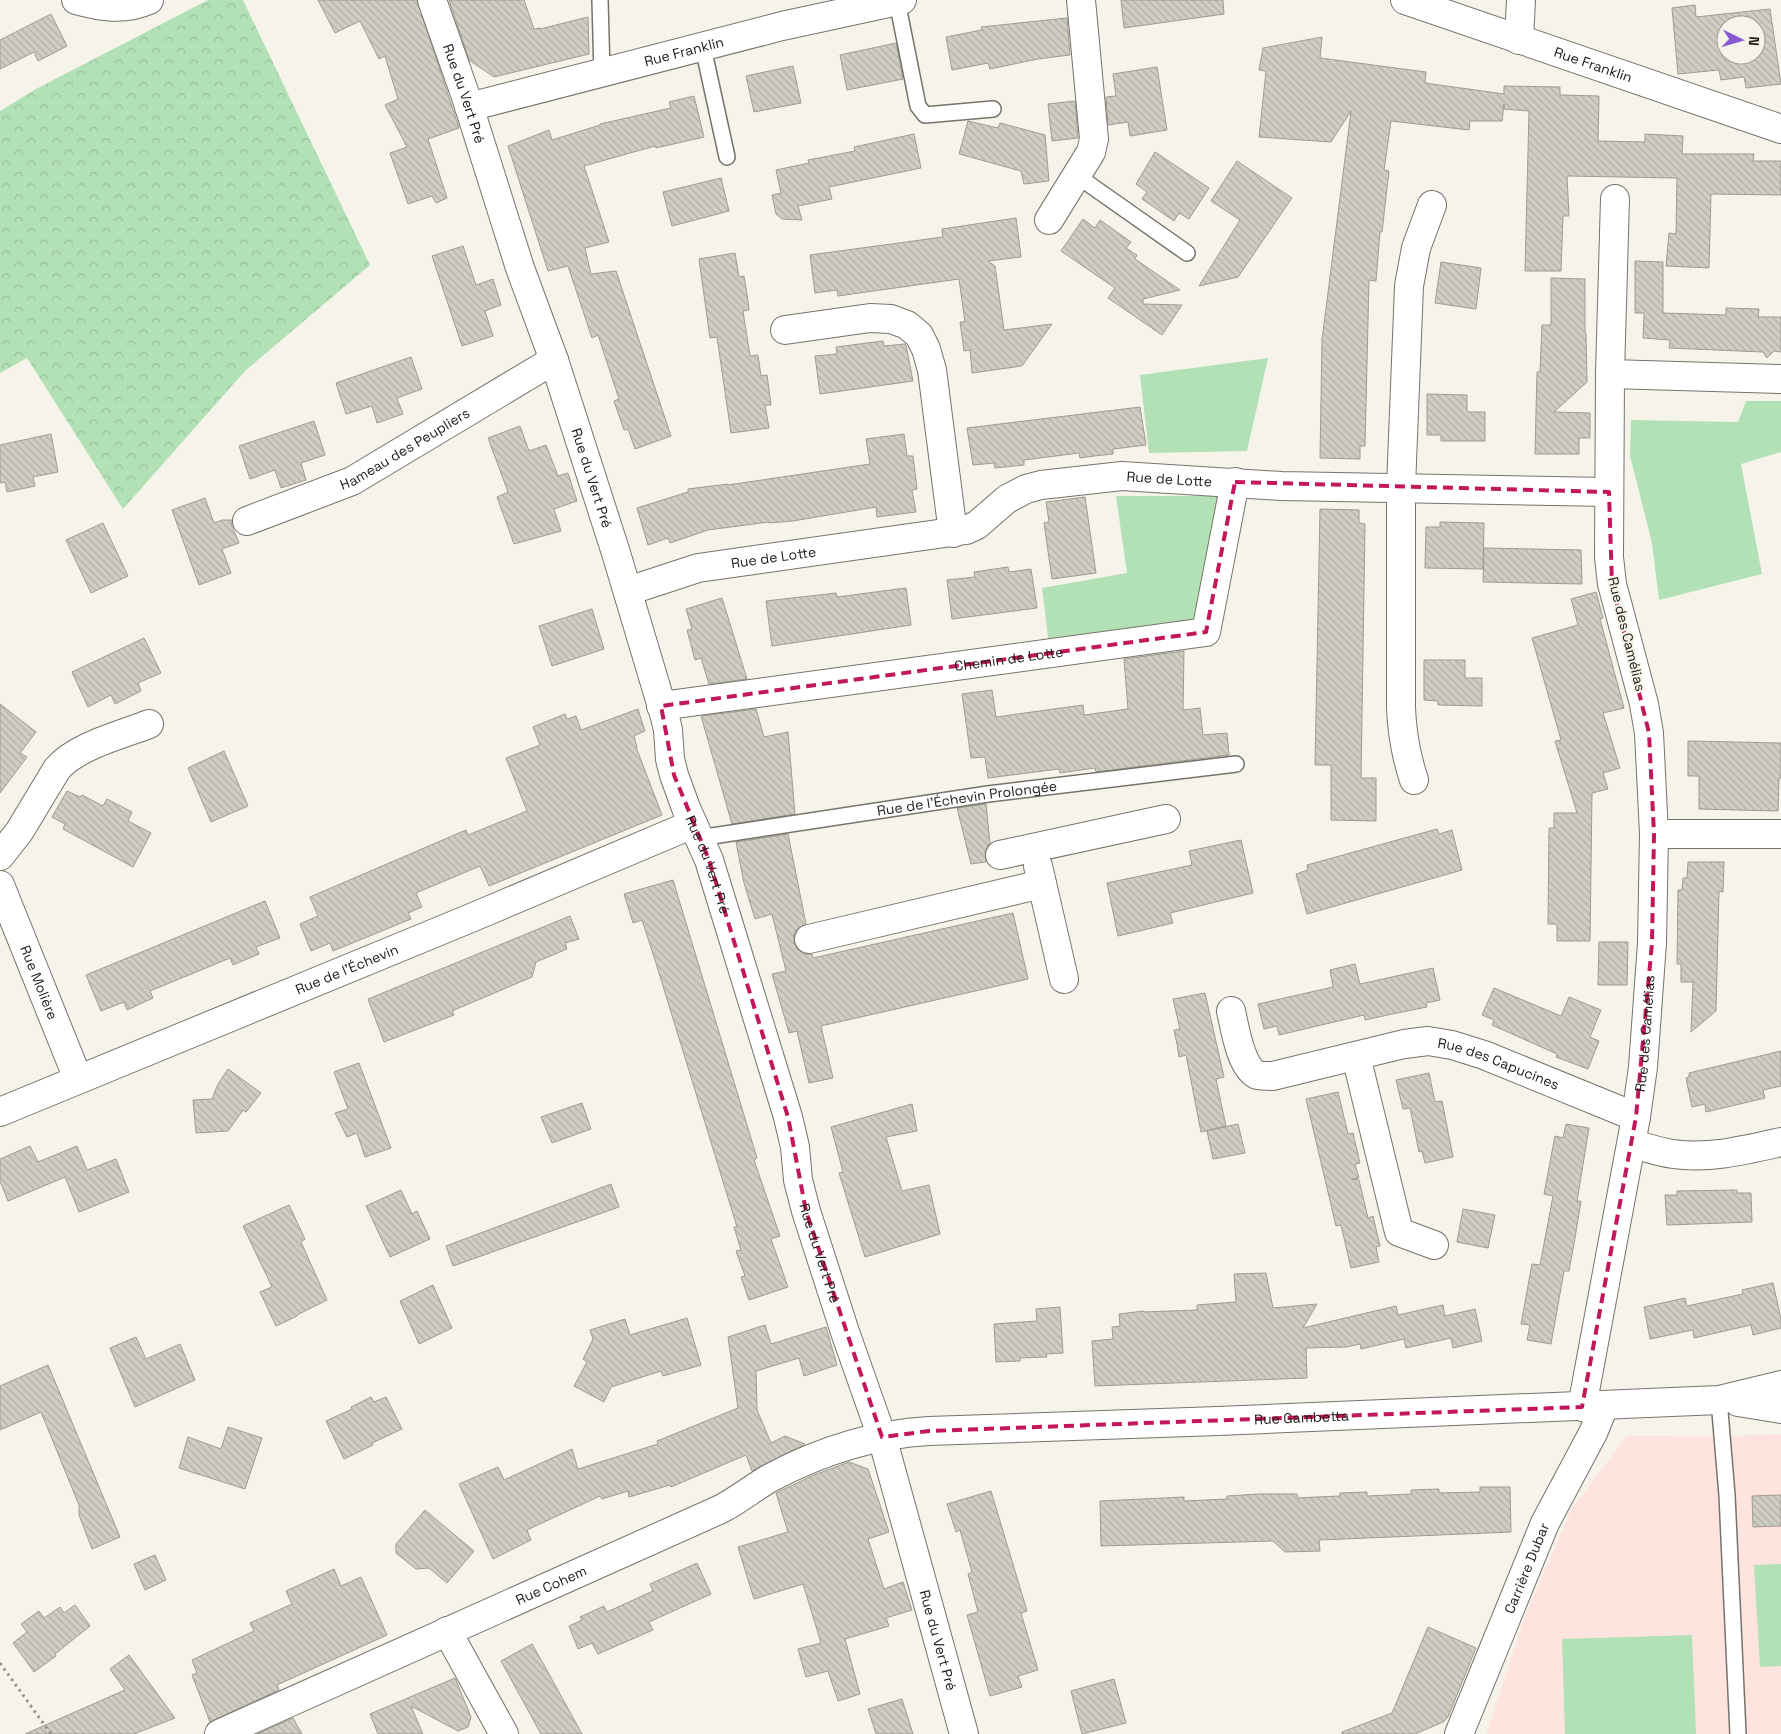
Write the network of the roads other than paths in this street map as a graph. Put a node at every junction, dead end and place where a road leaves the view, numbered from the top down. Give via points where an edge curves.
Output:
1 (76, 0) edge
2 (149, 0) edge
3 (432, 0) edge
4 (600, 0) edge
5 (1081, 0) edge
6 (1405, 0) edge
7 (1522, 0) edge
8 (899, 1) edge
9 (1519, 40) junction
10 (705, 47) junction
11 (602, 73) junction
12 (469, 107) junction
13 (993, 109) dead end
14 (1781, 129) edge
15 (727, 157) dead end
16 (1076, 175) junction
17 (1615, 199) dead end
18 (1432, 205) dead end
19 (1049, 220) dead end
20 (1187, 253) dead end
21 (785, 330) dead end
22 (554, 360) junction
23 (1610, 374) junction
24 (1781, 379) edge
25 (1235, 482) junction
26 (1401, 488) junction
27 (1608, 492) junction
28 (247, 521) dead end
29 (953, 533) junction
30 (628, 591) junction
31 (661, 706) junction
32 (149, 724) dead end
33 (1236, 764) dead end
34 (1414, 780) dead end
35 (1166, 818) dead end
36 (696, 831) junction
37 (1654, 834) junction
38 (1781, 834) edge
39 (1034, 847) junction
40 (1000, 855) dead end
41 (0, 856) edge
42 (1042, 884) junction
43 (0, 885) edge
44 (809, 939) dead end
45 (1064, 979) dead end
46 (1230, 1011) dead end
47 (1356, 1056) junction
48 (78, 1079) junction
49 (0, 1112) edge
50 (1636, 1117) junction
51 (1781, 1142) edge
52 (1632, 1144) junction
53 (1434, 1245) dead end
54 (1781, 1385) edge
55 (1719, 1400) junction
56 (1593, 1406) junction
57 (1781, 1409) edge
58 (882, 1437) junction
59 (447, 1631) junction
60 (219, 1734) edge
61 (504, 1734) edge
62 (964, 1734) edge
63 (1458, 1734) edge
64 (1738, 1734) edge

1 - 2 street via 98,6 129,7
3 - 12 street, Rue du Vert Pré
4 - 11 lane
5 - 16 street via 1094,139 1091,152
6 - 9 street, Rue Franklin
7 - 9 street
8 - 10 street, Rue Franklin via 782,26
8 - 13 lane via 918,106 925,115
9 - 14 street, Rue Franklin
10 - 11 street, Rue Franklin
10 - 15 lane
11 - 12 street, Rue Franklin
12 - 22 street, Rue du Vert Pré via 520,268
16 - 19 street
16 - 20 lane
17 - 23 street, Rue des Camélias
18 - 26 street via 1416,248 1408,286
21 - 29 street via 870,318 891,319 907,325 919,335 932,370
22 - 28 street, Hameau des Peupliers via 352,482
22 - 30 street, Rue du Vert Pré
23 - 24 street
23 - 27 street, Rue des Camélias
25 - 26 street, Rue de Lotte
25 - 29 street, Rue de Lotte via 1122,476 1041,485 1017,492 977,525
25 - 31 street, Chemin de Lotte via 1206,632
26 - 27 street, Rue de Lotte
26 - 34 street via 1401,708 1407,759
27 - 37 street, Rue des Camélias via 1612,584 1650,733
29 - 30 street, Rue de Lotte via 698,568
30 - 31 street, Rue du Vert Pré
31 - 36 street, Rue du Vert Pré via 674,775
32 - 41 street via 64,760
33 - 36 lane, Rue de l'Échevin Prolongée
35 - 39 street
36 - 48 street, Rue de l'Échevin via 471,918
36 - 58 street, Rue du Vert Pré via 709,860 788,1117 806,1211
37 - 38 street
37 - 50 street, Rue des Camélias via 1648,1010
39 - 40 street
39 - 42 street
42 - 44 street
42 - 45 street
43 - 48 street, Rue Molière
46 - 47 street, Rue des Capucines via 1244,1060 1258,1075 1273,1076
47 - 50 street, Rue des Capucines via 1420,1042 1452,1045
47 - 53 street via 1399,1232
48 - 49 street, Rue de l'Échevin
50 - 52 street, Rue des Camélias
51 - 52 street via 1700,1156 1672,1154
52 - 56 street, Rue des Camélias
54 - 55 street, Rue Gambetta
55 - 56 street, Rue Gambetta
55 - 57 street, Rue Gambetta
55 - 64 lane via 1727,1494
56 - 58 street, Rue Gambetta via 928,1431
56 - 63 street, Carrière Dubar via 1593,1433 1545,1522
58 - 59 street, Rue Cohem via 799,1464 721,1509
58 - 62 street, Rue du Vert Pré
59 - 60 street, Rue Cohem
59 - 61 street

